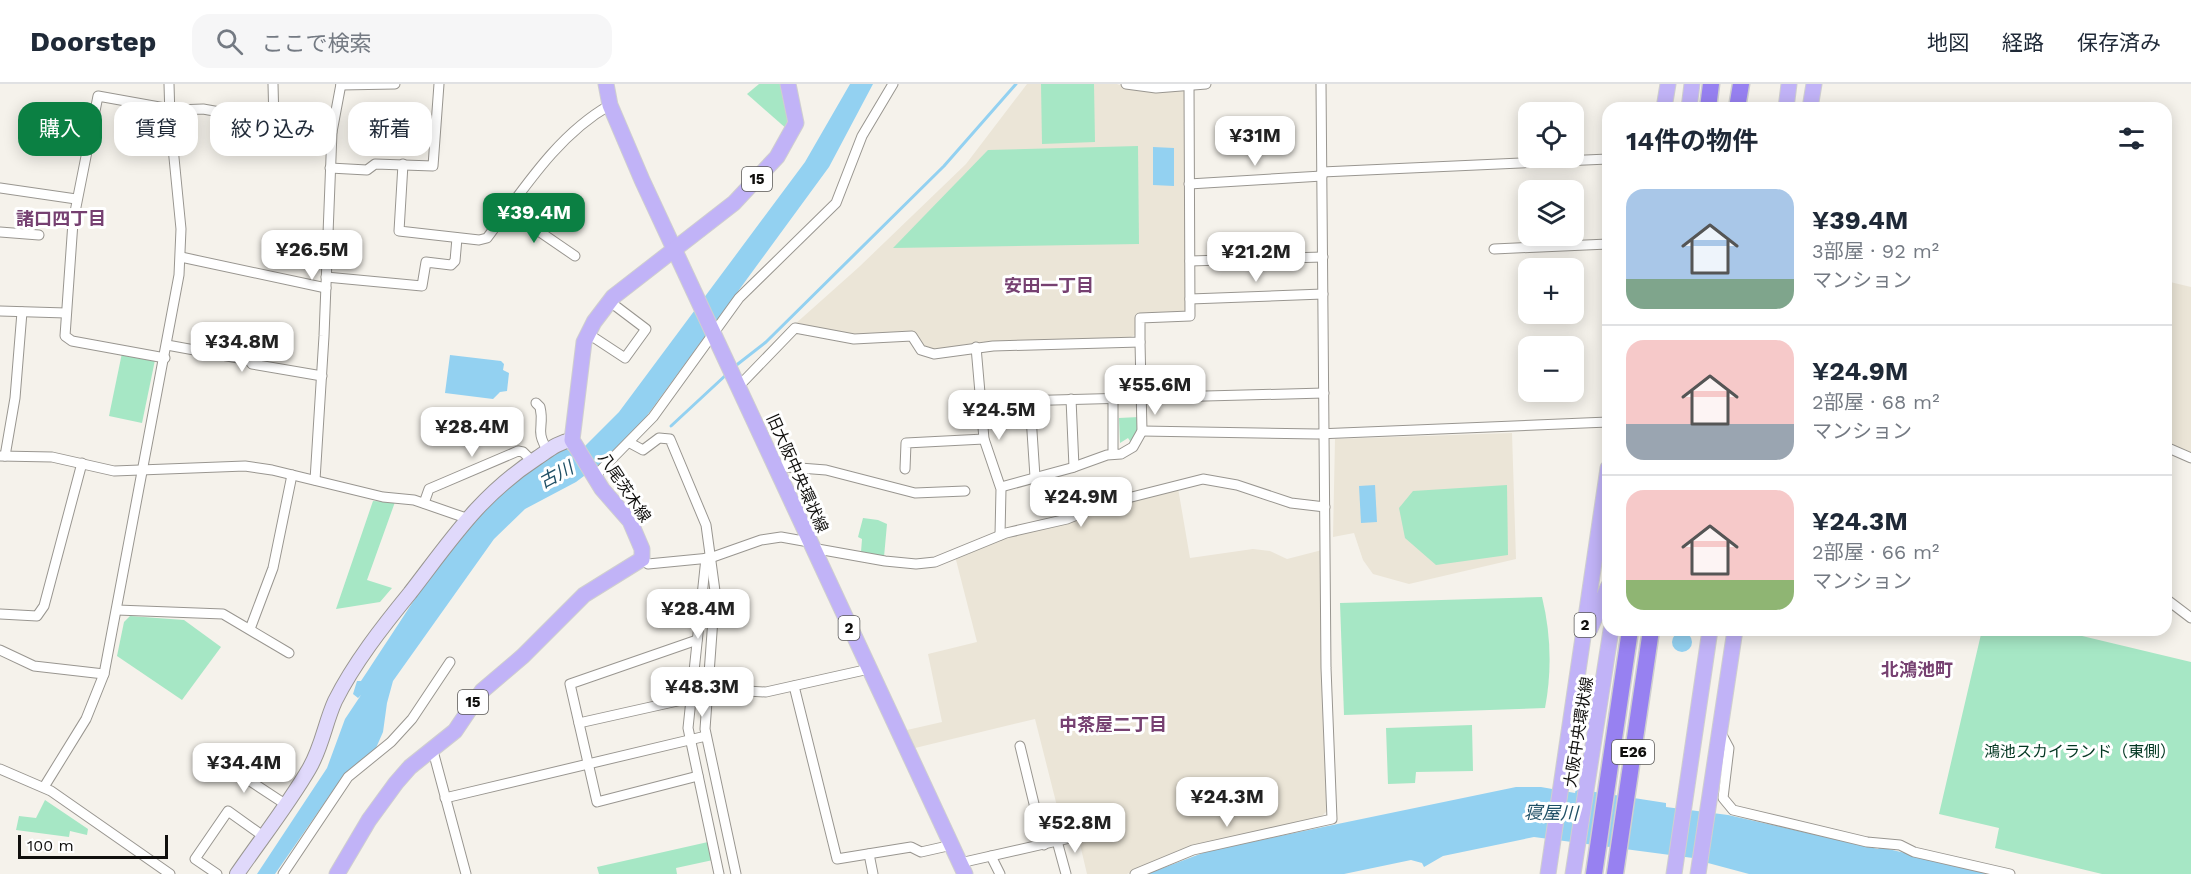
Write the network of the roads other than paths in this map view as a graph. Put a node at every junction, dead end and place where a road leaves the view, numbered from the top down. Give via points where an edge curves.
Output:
1 (169, 84) edge
2 (273, 84) edge
3 (395, 84) edge
4 (439, 84) edge
5 (606, 84) edge
6 (788, 84) edge
7 (893, 84) edge
8 (1126, 84) edge
9 (1206, 84) edge
10 (1321, 84) edge
11 (1668, 84) edge
12 (1692, 84) edge
13 (1711, 84) edge
14 (1732, 84) edge
15 (1741, 84) edge
16 (1789, 84) edge
17 (1814, 84) edge
18 (341, 85) edge
19 (1196, 85) edge
20 (134, 102) edge
21 (170, 102) edge
22 (273, 102) edge
23 (1665, 102) edge
24 (1690, 102) edge
25 (1709, 102) edge
26 (1730, 102) edge
27 (1738, 102) edge
28 (1787, 102) edge
29 (1811, 102) edge
30 (610, 105) junction
31 (336, 111) edge
32 (175, 156) edge
33 (331, 156) edge
34 (1602, 159) edge
35 (403, 164) junction
36 (330, 168) junction
37 (1322, 174) junction
38 (1189, 184) junction
39 (0, 188) edge
40 (76, 199) junction
41 (508, 210) junction
42 (0, 232) edge
43 (39, 235) dead end
44 (457, 238) junction
45 (1602, 244) edge
46 (675, 249) junction
47 (1494, 249) dead end
48 (575, 256) dead end
49 (1323, 256) junction
50 (181, 257) junction
51 (1190, 261) junction
52 (326, 277) junction
53 (326, 288) junction
54 (1323, 294) junction
55 (1190, 298) junction
56 (609, 302) junction
57 (0, 310) edge
58 (22, 312) junction
59 (66, 313) junction
60 (712, 332) junction
61 (587, 333) junction
62 (1140, 342) junction
63 (167, 345) junction
64 (976, 347) junction
65 (165, 358) junction
66 (322, 376) junction
67 (736, 384) junction
68 (1324, 393) junction
69 (1113, 398) junction
70 (1141, 398) junction
71 (1071, 399) junction
72 (1030, 400) junction
73 (981, 402) junction
74 (536, 403) dead end
75 (1602, 422) edge
76 (1142, 431) junction
77 (1325, 433) junction
78 (984, 439) junction
79 (630, 443) junction
80 (575, 444) junction
81 (2172, 450) edge
82 (548, 451) junction
83 (1113, 454) junction
84 (3, 456) edge
85 (2191, 458) edge
86 (532, 461) junction
87 (82, 463) junction
88 (774, 466) junction
89 (1074, 467) junction
90 (905, 469) dead end
91 (143, 470) junction
92 (594, 474) junction
93 (292, 475) junction
94 (1035, 477) junction
95 (315, 480) junction
96 (1000, 487) junction
97 (965, 491) dead end
98 (424, 503) junction
99 (1325, 507) junction
100 (1602, 509) edge
101 (466, 518) junction
102 (1000, 534) junction
103 (810, 545) junction
104 (708, 558) junction
105 (642, 559) junction
106 (703, 577) junction
107 (714, 577) junction
108 (1602, 600) edge
109 (2172, 604) edge
110 (117, 609) junction
111 (0, 614) edge
112 (2191, 618) edge
113 (250, 629) junction
114 (1610, 636) edge
115 (1629, 636) edge
116 (1650, 636) edge
117 (1709, 636) edge
118 (1723, 636) edge
119 (1734, 636) edge
120 (697, 640) junction
121 (0, 650) edge
122 (1581, 651) junction
123 (289, 654) dead end
124 (450, 662) dead end
125 (869, 669) junction
126 (104, 674) junction
127 (794, 686) junction
128 (691, 698) junction
129 (706, 699) junction
130 (579, 723) junction
131 (1719, 731) junction
132 (706, 736) junction
133 (690, 741) junction
134 (1020, 746) dead end
135 (1612, 751) junction
136 (1717, 751) junction
137 (433, 752) junction
138 (218, 760) dead end
139 (588, 764) junction
140 (0, 769) edge
141 (698, 776) junction
142 (44, 787) junction
143 (445, 798) junction
144 (285, 804) junction
145 (263, 836) junction
146 (1070, 838) dead end
147 (1057, 841) junction
148 (1044, 844) junction
149 (952, 845) junction
150 (869, 854) junction
151 (991, 856) junction
152 (962, 868) edge
153 (1675, 868) edge
154 (1699, 871) edge
155 (170, 874) edge
156 (217, 874) edge
157 (237, 874) edge
158 (283, 874) edge
159 (337, 874) edge
160 (466, 874) edge
161 (719, 874) edge
162 (736, 874) edge
163 (873, 874) edge
164 (1000, 874) edge
165 (1066, 874) edge
166 (1136, 874) edge
167 (1548, 874) edge
168 (1573, 874) edge
169 (1587, 874) edge
170 (1594, 874) edge
171 (1615, 874) edge
172 (2010, 874) edge

1 - 21 street
2 - 22 street
3 - 18 street
4 - 35 street via 433,166
5 - 30 main road, 旧大阪中央環状線 / 2
6 - 46 main road, 15 via 796,123 777,158 734,203
7 - 60 street via 862,136 836,203 748,287
8 - 19 street via 1156,88
9 - 19 street
10 - 37 street
11 - 23 main road
12 - 24 main road
13 - 25 highway
14 - 26 highway
15 - 27 highway
16 - 28 main road
17 - 29 main road
18 - 31 street
19 - 38 street
20 - 40 street via 98,96
30 - 41 street via 582,123 555,150
30 - 46 main road, 旧大阪中央環状線 / 2
32 - 50 street
33 - 36 street
34 - 37 street
35 - 36 street via 375,164 368,170
35 - 44 street via 399,231
36 - 52 street
37 - 38 street
37 - 49 street
38 - 51 street
39 - 40 street
40 - 59 street
41 - 44 street via 487,238
41 - 48 street
42 - 43 street
44 - 52 street via 455,261 451,265 426,262 422,286
45 - 47 street
46 - 56 main road, 15 via 640,273
46 - 60 main road, 旧大阪中央環状線 / 2
49 - 51 street
49 - 54 street
50 - 53 street
50 - 63 street
51 - 55 street
52 - 53 street
53 - 66 street
54 - 55 street
54 - 68 street
55 - 62 street via 1190,316 1140,318
56 - 61 main road, 15
56 - 61 street via 646,329 625,358
57 - 58 street
58 - 59 street
58 - 84 street via 15,398
59 - 65 street via 65,336 72,341
60 - 67 main road, 旧大阪中央環状線 / 2
60 - 79 street via 657,413
61 - 80 main road, 15 via 578,378
62 - 64 street
62 - 70 street
63 - 65 street
63 - 66 street
64 - 67 street via 930,354 921,350 912,336 854,339 795,328
64 - 73 street
65 - 91 street
66 - 95 street
67 - 88 main road, 旧大阪中央環状線 / 2
68 - 70 street
68 - 77 street
69 - 70 street
69 - 71 street
69 - 83 street
70 - 76 street
71 - 72 street
71 - 89 street
72 - 73 street
72 - 94 street
73 - 78 street
74 - 82 street via 542,413 539,436
75 - 77 street
76 - 77 street
76 - 83 street via 1133,447
77 - 99 street
78 - 90 street via 906,443
78 - 96 street
79 - 92 street
79 - 104 street via 643,450 662,436 672,441 703,515
80 - 82 street via 560,442
80 - 92 main road, 八尾茨木線
81 - 85 street
82 - 86 street
83 - 89 street
84 - 87 street via 52,457
86 - 98 street via 518,452 429,489
86 - 101 street
87 - 91 street via 114,471
87 - 111 street via 44,606 37,616
88 - 97 street via 826,470 915,493
88 - 103 main road, 旧大阪中央環状線 / 2
89 - 94 street
91 - 93 street via 244,466
91 - 110 street
92 - 105 main road, 八尾茨木線 via 630,520
93 - 95 street
93 - 113 street via 273,568
94 - 96 street
95 - 98 street via 383,498
96 - 102 street
98 - 101 street
99 - 102 street via 1291,503 1237,485 1203,479 1169,485 1067,519
99 - 166 street via 1332,819 1193,850
100 - 122 main road, 2
101 - 144 street via 345,684 316,756
102 - 103 street via 927,564 840,555
103 - 104 street via 781,537
103 - 125 main road, 旧大阪中央環状線 / 2
104 - 105 street via 648,564
104 - 106 street
104 - 107 street
105 - 137 main road, 15 via 584,594 523,657 482,691 455,731
106 - 107 street via 709,571
106 - 120 street
107 - 129 street
108 - 122 main road
109 - 112 street
110 - 113 street via 223,614
110 - 126 street
113 - 123 street
114 - 168 main road, 大阪中央環状線 / 2
115 - 135 highway, E26
116 - 171 highway, E26
117 - 153 main road
118 - 136 main road via 1714,723
119 - 131 main road
120 - 128 street
120 - 130 street via 570,684
121 - 126 street via 34,666
122 - 167 main road, 2
124 - 158 street via 391,742 348,777
125 - 127 street
125 - 149 main road, 旧大阪中央環状線 / 2
126 - 142 street via 86,719
127 - 129 street
127 - 150 street via 837,859
128 - 130 street
128 - 133 street
129 - 132 street
130 - 139 street
131 - 136 main road
131 - 172 street via 1729,748 1723,798 1733,810 1856,839 1900,845 1914,852
132 - 133 street
132 - 162 street
133 - 139 street
133 - 141 street
134 - 148 street
135 - 169 highway
135 - 170 highway, E26
136 - 154 main road
137 - 143 street
137 - 159 main road, 15 via 410,767 396,783
138 - 144 street
139 - 141 street via 597,802
139 - 143 street
140 - 142 street
141 - 161 street
142 - 155 street
143 - 160 street
144 - 145 street
145 - 156 street via 228,811 195,859
145 - 157 street
146 - 147 street
147 - 148 street
147 - 165 street
148 - 151 street
149 - 150 street via 921,852 911,847
149 - 152 main road, 旧大阪中央環状線 / 2
150 - 163 street
151 - 152 street
151 - 164 street

